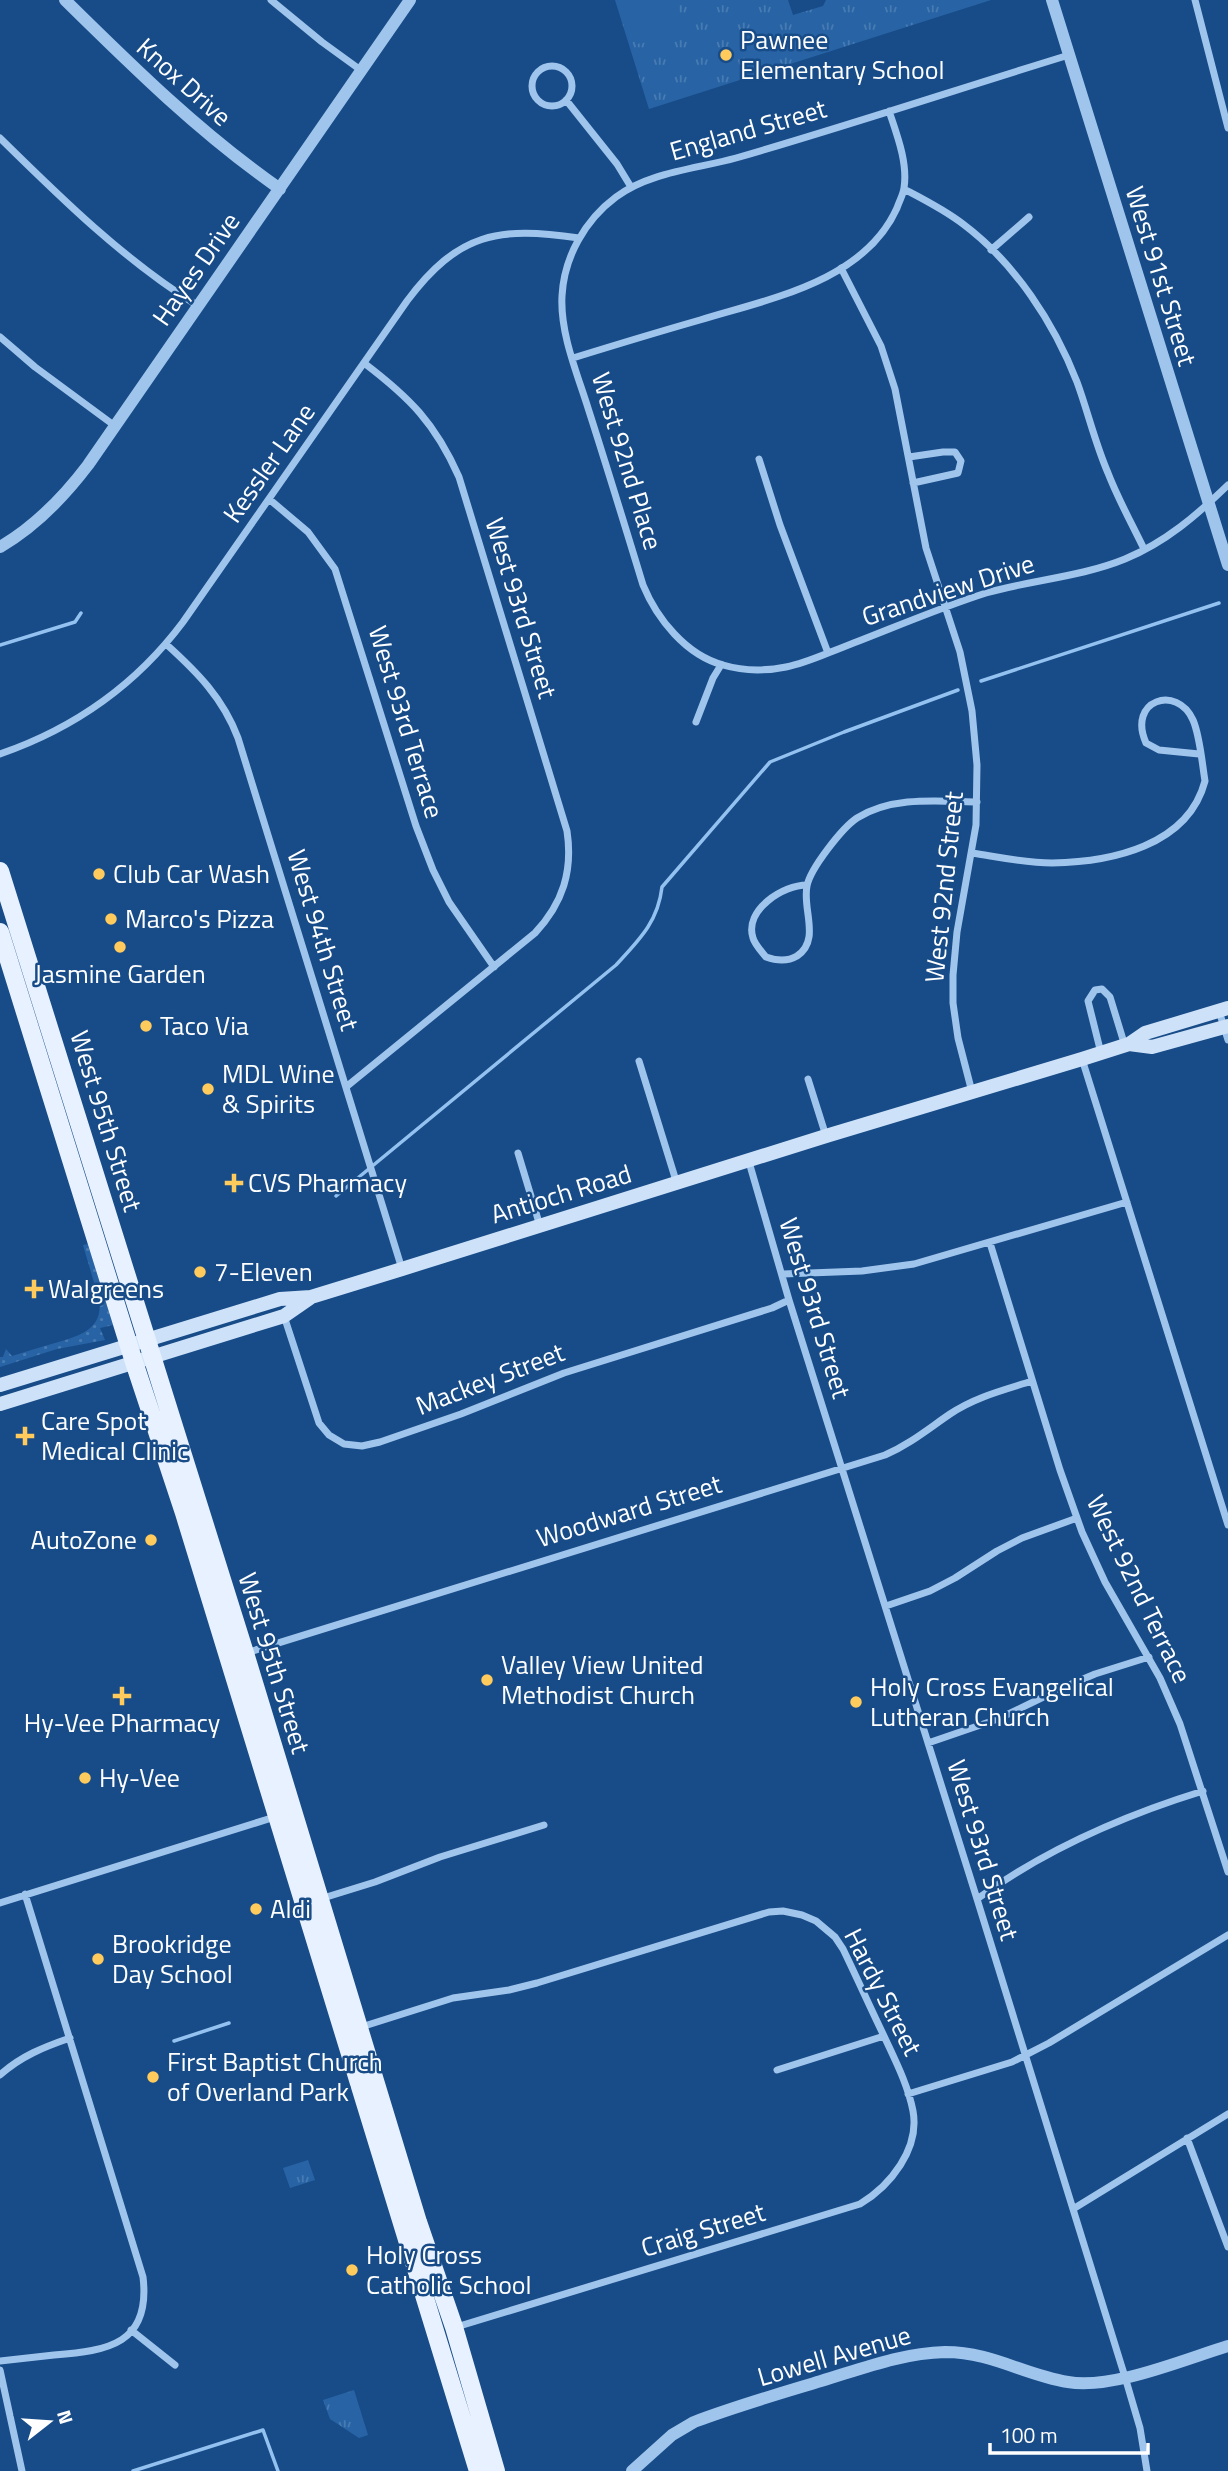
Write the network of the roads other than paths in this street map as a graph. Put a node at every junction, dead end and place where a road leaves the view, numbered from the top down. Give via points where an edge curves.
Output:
1 (65, 0) edge
2 (271, 0) edge
3 (410, 0) edge
4 (1052, 0) edge
5 (1195, 0) edge
6 (1069, 55) junction
7 (362, 71) junction
8 (566, 100) junction
9 (890, 111) junction
10 (1228, 128) edge
11 (0, 138) edge
12 (631, 187) junction
13 (280, 189) junction
14 (904, 189) junction
15 (1030, 217) dead end
16 (579, 239) junction
17 (991, 250) junction
18 (841, 268) junction
19 (198, 306) junction
20 (0, 337) edge
21 (573, 358) junction
22 (364, 363) junction
23 (115, 426) junction
24 (909, 457) junction
25 (759, 459) dead end
26 (913, 483) junction
27 (1228, 485) edge
28 (269, 499) junction
29 (1209, 503) junction
30 (0, 547) edge
31 (1144, 549) junction
32 (1228, 565) edge
33 (945, 607) junction
34 (166, 644) junction
35 (828, 653) junction
36 (721, 665) junction
37 (696, 722) dead end
38 (0, 754) edge
39 (1199, 754) junction
40 (976, 802) junction
41 (972, 853) junction
42 (0, 871) edge
43 (807, 886) junction
44 (0, 932) edge
45 (494, 967) junction
46 (1224, 1009) edge
47 (1227, 1031) edge
48 (1127, 1045) junction
49 (1101, 1053) junction
50 (1083, 1059) junction
51 (639, 1061) dead end
52 (808, 1079) dead end
53 (346, 1087) junction
54 (972, 1093) junction
55 (826, 1136) junction
56 (518, 1153) dead end
57 (749, 1161) junction
58 (677, 1184) junction
59 (1127, 1202) junction
60 (540, 1227) junction
61 (990, 1243) junction
62 (402, 1269) junction
63 (783, 1274) junction
64 (311, 1297) junction
65 (789, 1300) junction
66 (284, 1316) junction
67 (149, 1348) junction
68 (131, 1354) junction
69 (1032, 1381) junction
70 (0, 1385) edge
71 (0, 1404) edge
72 (843, 1468) junction
73 (1077, 1518) junction
74 (1228, 1525) edge
75 (886, 1606) junction
76 (245, 1653) junction
77 (1149, 1657) junction
78 (228, 1660) junction
79 (928, 1743) junction
80 (1203, 1791) junction
81 (284, 1814) junction
82 (544, 1825) dead end
83 (1228, 1872) edge
84 (25, 1894) junction
85 (977, 1899) junction
86 (311, 1902) junction
87 (0, 1903) edge
88 (1228, 1935) edge
89 (360, 2027) junction
90 (342, 2033) junction
91 (884, 2036) junction
92 (69, 2038) junction
93 (1025, 2056) junction
94 (777, 2070) dead end
95 (0, 2075) edge
96 (908, 2094) junction
97 (1228, 2114) edge
98 (1187, 2138) junction
99 (1073, 2209) junction
100 (1228, 2247) edge
101 (454, 2327) junction
102 (131, 2330) junction
103 (438, 2343) junction
104 (1228, 2346) edge
105 (0, 2361) edge
106 (175, 2365) dead end
107 (0, 2370) edge
108 (1125, 2376) junction
109 (471, 2417) junction
110 (22, 2471) edge
111 (478, 2471) edge
112 (496, 2471) edge
113 (632, 2471) edge
114 (1147, 2471) edge

1 - 13 street, Knox Drive via 174,107
2 - 7 street
3 - 7 street, Hayes Drive
4 - 6 street, West 91st Street
5 - 10 street
6 - 9 street, England Street
6 - 29 street, West 91st Street
7 - 13 street, Hayes Drive
8 - 8 street via 571,81 564,70 552,66 539,71 533,82 537,100 549,106
8 - 12 street
9 - 12 street, England Street
9 - 14 street via 903,161
11 - 19 street via 85,220
12 - 16 street, England Street via 596,214
13 - 19 street, Hayes Drive
14 - 17 street via 944,210
14 - 18 street via 883,232
15 - 17 street
16 - 21 street, West 92nd Place via 566,269 562,294
16 - 22 street, Kessler Lane via 540,232 505,233 456,251 426,276
17 - 31 street via 1019,281 1060,345 1108,475
18 - 21 street via 782,294
18 - 24 street, West 92nd Street via 885,356
19 - 23 street, Hayes Drive
20 - 23 street
21 - 36 street, West 92nd Place via 650,600 675,634
22 - 28 street, Kessler Lane
22 - 45 street, West 93rd Street via 412,402 448,452 459,477 567,831 570,859 554,911
23 - 30 street, Hayes Drive via 53,507
24 - 26 street, West 92nd Street
24 - 26 street via 955,452 961,461 958,473
25 - 35 street
26 - 33 street, West 92nd Street via 926,548
27 - 29 street, Grandview Drive
28 - 34 street, Kessler Lane
28 - 45 street, West 93rd Terrace via 308,532 335,569 433,870
29 - 31 street, Grandview Drive via 1171,535
29 - 32 street, West 91st Street
31 - 33 street, Grandview Drive via 1096,568
33 - 35 street, Grandview Drive
33 - 40 street, West 92nd Street via 972,711
34 - 38 street, Kessler Lane via 134,677 88,713
34 - 53 street, West 94th Street via 201,677 232,720
35 - 36 street, Grandview Drive via 779,668
36 - 37 street
39 - 39 street via 1192,718 1181,705 1172,700 1147,707 1140,731 1146,743 1160,750
39 - 41 street via 1205,780 1196,805 1181,824 1153,842 1112,856 1050,863
40 - 41 street, West 92nd Street
40 - 43 street via 909,802 873,810 843,829
41 - 54 street, West 92nd Street via 953,975 958,1038
42 - 67 main road, West 95th Street
43 - 43 street via 807,946 792,958 766,957 752,938 759,908 795,885
44 - 68 main road, West 95th Street
45 - 53 street
46 - 47 street
46 - 48 main road, Antioch Road via 1145,1033
47 - 48 main road, Antioch Road via 1152,1047
48 - 49 main road, Antioch Road
48 - 49 street via 1110,997 1102,989 1095,990 1088,1001
49 - 50 main road, Antioch Road
50 - 54 main road, Antioch Road
50 - 59 street
51 - 58 street
52 - 55 street
53 - 62 street, West 94th Street
54 - 55 main road, Antioch Road
55 - 57 main road, Antioch Road
56 - 60 street
57 - 58 main road, Antioch Road
57 - 63 street, West 93rd Street
58 - 60 main road, Antioch Road
59 - 61 street
59 - 74 street
60 - 62 main road, Antioch Road
61 - 63 street via 887,1268
61 - 69 street, West 92nd Terrace
62 - 64 main road, Antioch Road
63 - 65 street, West 93rd Street
64 - 66 main road, Antioch Road
64 - 67 main road, Antioch Road via 280,1299
65 - 66 street, Mackey Street via 564,1373 461,1414 362,1446 344,1444 319,1423
65 - 72 street, West 93rd Street
66 - 67 main road, Antioch Road
67 - 68 main road, Antioch Road
67 - 76 main road, West 95th Street
68 - 70 main road, Antioch Road
68 - 71 main road, Antioch Road
68 - 78 main road, West 95th Street
69 - 72 street, Woodward Street via 976,1399 917,1440
69 - 73 street, West 92nd Terrace
72 - 75 street, West 93rd Street
72 - 76 street, Woodward Street
73 - 75 street via 1022,1538 930,1591
73 - 77 street, West 92nd Terrace via 1105,1582
75 - 79 street, West 93rd Street
76 - 78 street, Woodward Street
76 - 81 main road, West 95th Street
77 - 79 street via 1095,1674 998,1720
77 - 80 street, West 92nd Terrace via 1180,1724
78 - 81 main road, West 95th Street
79 - 85 street, West 93rd Street
80 - 83 street, West 92nd Terrace
80 - 85 street via 1071,1842
81 - 84 street
81 - 86 main road, West 95th Street
82 - 86 street
84 - 87 street
84 - 92 street
85 - 93 street, West 93rd Street
86 - 89 main road, West 95th Street
86 - 90 main road, West 95th Street
88 - 93 street, Hardy Street
89 - 90 street, Hardy Street
89 - 91 street, Hardy Street via 431,2003 537,1983 783,1911 816,1921 835,1937
89 - 101 main road, West 95th Street
90 - 103 main road, West 95th Street
91 - 94 street
91 - 96 street, Hardy Street
92 - 95 street via 36,2050
92 - 102 street via 143,2277 144,2308
93 - 96 street, Hardy Street
93 - 99 street, West 93rd Street
96 - 101 street, Craig Street via 913,2113 905,2157 884,2186 860,2204
97 - 98 street
98 - 99 street
98 - 100 street
99 - 108 street, West 93rd Street
101 - 103 street, Craig Street
101 - 109 main road, West 95th Street
102 - 105 street via 102,2350
102 - 106 street
103 - 109 main road, West 95th Street
104 - 108 street, Lowell Avenue
107 - 110 street
108 - 113 street, Lowell Avenue via 1094,2383 1070,2382 990,2357 920,2354 694,2422
108 - 114 street, West 93rd Street
109 - 111 main road, West 95th Street
109 - 112 main road, West 95th Street

